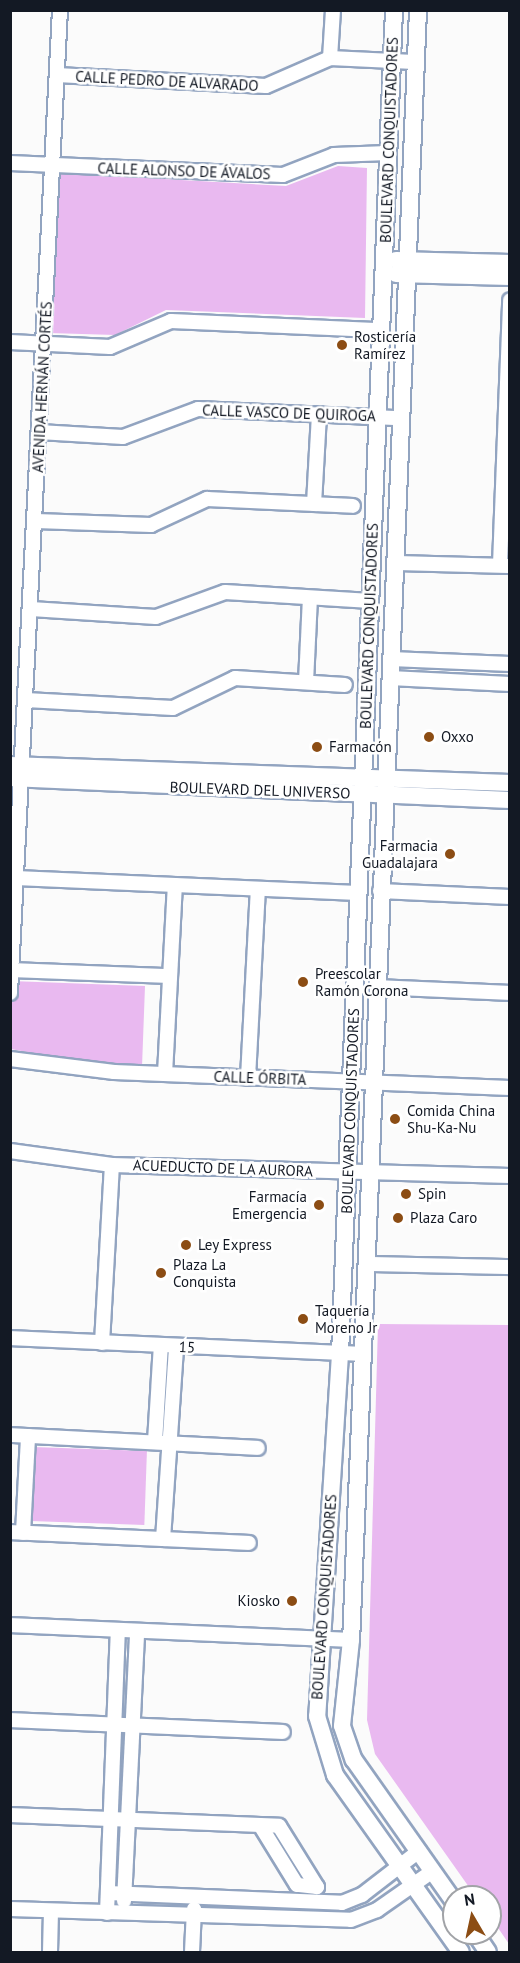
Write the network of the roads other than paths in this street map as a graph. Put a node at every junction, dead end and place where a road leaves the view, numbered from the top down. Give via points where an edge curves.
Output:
1 (60, 10) edge
2 (333, 10) edge
3 (394, 10) edge
4 (418, 10) edge
5 (330, 58) junction
6 (392, 61) junction
7 (414, 62) junction
8 (57, 75) junction
9 (388, 153) junction
10 (10, 163) edge
11 (53, 165) junction
12 (510, 263) edge
13 (383, 267) junction
14 (406, 267) junction
15 (510, 277) edge
16 (510, 300) edge
17 (381, 330) junction
18 (10, 342) edge
19 (44, 344) junction
20 (508, 374) edge
21 (319, 414) junction
22 (378, 416) junction
23 (400, 418) junction
24 (39, 432) junction
25 (506, 469) edge
26 (314, 504) junction
27 (353, 506) dead end
28 (36, 521) junction
29 (395, 563) junction
30 (505, 566) edge
31 (310, 598) junction
32 (371, 601) junction
33 (31, 609) junction
34 (391, 659) junction
35 (504, 664) edge
36 (390, 678) junction
37 (306, 682) junction
38 (503, 684) edge
39 (345, 685) dead end
40 (26, 700) junction
41 (17, 765) edge
42 (363, 776) junction
43 (386, 777) junction
44 (16, 780) edge
45 (510, 783) edge
46 (363, 794) junction
47 (385, 795) junction
48 (510, 800) edge
49 (16, 878) junction
50 (175, 885) junction
51 (258, 889) junction
52 (380, 891) junction
53 (358, 893) junction
54 (510, 897) edge
55 (11, 970) edge
56 (170, 976) junction
57 (377, 987) junction
58 (10, 993) edge
59 (510, 993) edge
60 (10, 1059) edge
61 (165, 1074) junction
62 (248, 1078) junction
63 (349, 1082) junction
64 (373, 1083) junction
65 (510, 1088) edge
66 (10, 1151) edge
67 (112, 1165) junction
68 (347, 1172) junction
69 (368, 1172) junction
70 (510, 1176) edge
71 (367, 1264) junction
72 (510, 1267) edge
73 (10, 1338) edge
74 (102, 1343) junction
75 (161, 1345) junction
76 (176, 1346) junction
77 (340, 1353) junction
78 (363, 1354) junction
79 (10, 1435) edge
80 (28, 1436) junction
81 (162, 1443) junction
82 (258, 1448) dead end
83 (16, 1533) edge
84 (164, 1539) junction
85 (249, 1543) dead end
86 (10, 1625) edge
87 (118, 1630) junction
88 (137, 1631) junction
89 (320, 1640) junction
90 (351, 1640) junction
91 (10, 1720) edge
92 (115, 1724) junction
93 (131, 1725) junction
94 (283, 1732) dead end
95 (10, 1815) edge
96 (111, 1819) junction
97 (129, 1819) junction
98 (260, 1825) junction
99 (419, 1851) junction
100 (401, 1867) junction
101 (433, 1871) junction
102 (413, 1885) junction
103 (442, 1885) edge
104 (108, 1893) junction
105 (125, 1893) junction
106 (195, 1898) junction
107 (342, 1903) junction
108 (10, 1909) edge
109 (51, 1911) junction
110 (124, 1912) junction
111 (107, 1913) junction
112 (193, 1915) junction
113 (351, 1920) junction
114 (50, 1953) edge
115 (192, 1953) edge
116 (461, 1953) edge

1 - 8 street, AVENIDA HERNÁN CORTÉS
2 - 5 street
3 - 6 street, BOULEVARD CONQUISTADORES
4 - 7 street, BOULEVARD CONQUISTADORES
5 - 6 street, CALLE PEDRO DE ALVARADO
5 - 8 street, CALLE PEDRO DE ALVARADO via 266,86
6 - 7 street, CALLE PEDRO DE ALVARADO
6 - 9 street, BOULEVARD CONQUISTADORES
7 - 14 street, BOULEVARD CONQUISTADORES
8 - 11 street, AVENIDA HERNÁN CORTÉS
9 - 11 street, CALLE ALONSO DE ÁVALOS via 334,155 283,175
9 - 13 street, BOULEVARD CONQUISTADORES
10 - 11 street, CALLE ALONSO DE ÁVALOS
11 - 19 street, AVENIDA HERNÁN CORTÉS
12 - 14 street
13 - 14 street
13 - 17 street, BOULEVARD CONQUISTADORES
14 - 15 street
14 - 23 street, BOULEVARD CONQUISTADORES
16 - 20 street
17 - 19 street via 171,321 110,347
17 - 22 street, BOULEVARD CONQUISTADORES
18 - 19 street
19 - 24 street, AVENIDA HERNÁN CORTÉS
20 - 25 street
21 - 22 street, CALLE VASCO DE QUIROGA
21 - 24 street, CALLE VASCO DE QUIROGA via 189,409 132,435
21 - 26 street
22 - 23 street, CALLE VASCO DE QUIROGA
22 - 32 street, BOULEVARD CONQUISTADORES
23 - 29 street, BOULEVARD CONQUISTADORES
24 - 28 street, AVENIDA HERNÁN CORTÉS
25 - 30 street
26 - 27 street
26 - 28 street via 207,499 151,525
28 - 33 street, AVENIDA HERNÁN CORTÉS
29 - 30 street
29 - 34 street, BOULEVARD CONQUISTADORES
31 - 32 street
31 - 33 street via 217,592 156,617
31 - 37 street
32 - 42 street, BOULEVARD CONQUISTADORES
33 - 40 street, AVENIDA HERNÁN CORTÉS
34 - 35 street
34 - 36 street, BOULEVARD CONQUISTADORES
35 - 38 street
36 - 38 street
36 - 43 street, BOULEVARD CONQUISTADORES
37 - 39 street
37 - 40 street via 235,678 173,708
40 - 41 street, AVENIDA HERNÁN CORTÉS
41 - 42 street, BOULEVARD DEL UNIVERSO
41 - 44 street, AVENIDA HERNÁN CORTÉS
42 - 43 street, BOULEVARD DEL UNIVERSO
42 - 46 street, BOULEVARD CONQUISTADORES
43 - 45 street, BOULEVARD DEL UNIVERSO
43 - 47 street, BOULEVARD CONQUISTADORES
44 - 46 street, BOULEVARD DEL UNIVERSO
44 - 49 street, AVENIDA HERNÁN CORTÉS
46 - 47 street, BOULEVARD DEL UNIVERSO
46 - 53 street, BOULEVARD CONQUISTADORES
47 - 48 street, BOULEVARD DEL UNIVERSO
47 - 52 street, BOULEVARD CONQUISTADORES
49 - 50 street
49 - 55 street, AVENIDA HERNÁN CORTÉS
50 - 51 street
50 - 56 street
51 - 53 street
51 - 62 street
52 - 54 street
52 - 57 street, BOULEVARD CONQUISTADORES
53 - 63 street, BOULEVARD CONQUISTADORES
55 - 56 street
55 - 58 street, AVENIDA HERNÁN CORTÉS
56 - 61 street
57 - 59 street
57 - 64 street, BOULEVARD CONQUISTADORES
60 - 61 street, CALLE ÓRBITA
61 - 62 street, CALLE ÓRBITA
62 - 63 street, CALLE ÓRBITA
63 - 64 street, CALLE ÓRBITA
63 - 68 street, BOULEVARD CONQUISTADORES
64 - 65 street, CALLE ÓRBITA
64 - 69 street, BOULEVARD CONQUISTADORES
66 - 67 street, ACUEDUCTO DE LA AURORA
67 - 68 street, ACUEDUCTO DE LA AURORA
67 - 74 street
68 - 69 street, ACUEDUCTO DE LA AURORA
68 - 77 street, BOULEVARD CONQUISTADORES
69 - 70 street, ACUEDUCTO DE LA AURORA
69 - 71 street, BOULEVARD CONQUISTADORES
71 - 72 street
71 - 78 street, BOULEVARD CONQUISTADORES
73 - 74 street, 15
74 - 75 street, 15
75 - 76 street, 15
75 - 81 street
76 - 77 street, 15
76 - 81 street
77 - 78 street, 15
77 - 89 street, BOULEVARD CONQUISTADORES
78 - 90 street, BOULEVARD CONQUISTADORES
79 - 80 street
80 - 81 street
80 - 83 street
81 - 82 street
81 - 84 street
83 - 84 street
84 - 85 street
86 - 87 street
87 - 88 street
87 - 92 street
88 - 89 street
88 - 93 street
89 - 90 street
89 - 100 street, BOULEVARD CONQUISTADORES via 317,1716 325,1756
90 - 99 street, BOULEVARD CONQUISTADORES via 342,1726 346,1744
91 - 92 street
92 - 93 street
92 - 96 street
93 - 94 street
93 - 97 street
95 - 96 street
96 - 97 street
96 - 104 street
97 - 98 street
97 - 105 street
98 - 98 street via 285,1829 318,1887 297,1885
99 - 100 street
99 - 101 street, BOULEVARD CONQUISTADORES
100 - 102 street, BOULEVARD CONQUISTADORES
100 - 107 street
101 - 102 street
101 - 103 street, BOULEVARD CONQUISTADORES
102 - 113 street
102 - 116 street, BOULEVARD CONQUISTADORES
104 - 105 street
104 - 111 street
105 - 106 street
105 - 110 street
106 - 107 street
106 - 112 street
107 - 113 street
108 - 109 street
109 - 111 street
109 - 114 street
110 - 111 street
110 - 112 street
112 - 113 street
112 - 115 street

